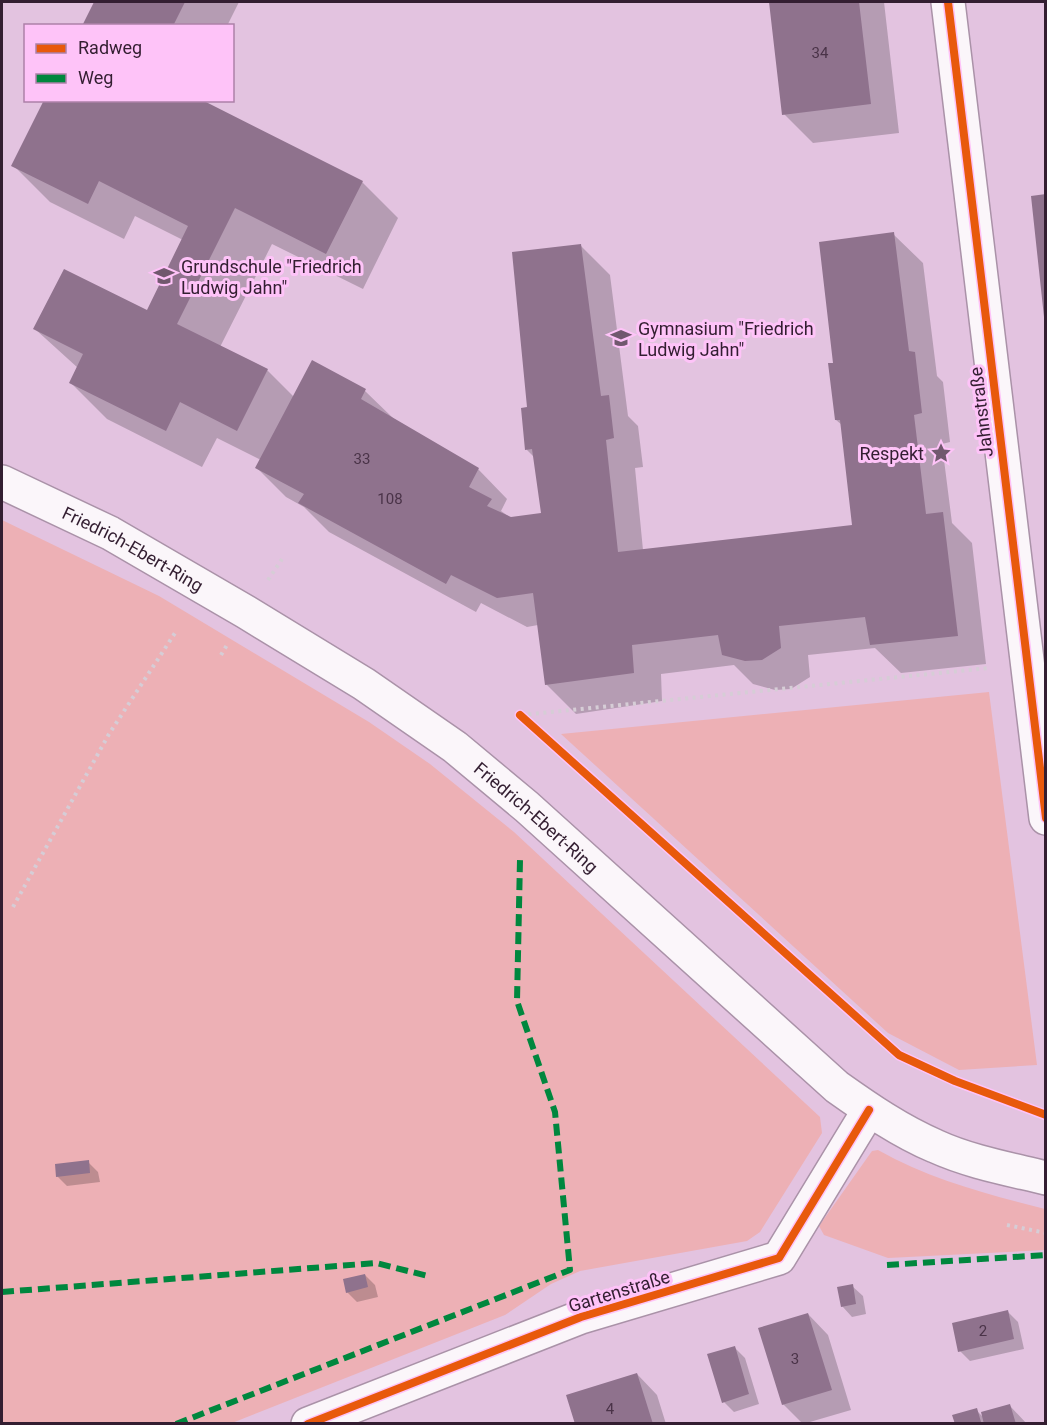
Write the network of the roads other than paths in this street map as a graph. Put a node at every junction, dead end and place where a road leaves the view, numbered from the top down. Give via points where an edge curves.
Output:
1 (948, 2) edge
2 (2, 482) edge
3 (1046, 818) edge
4 (869, 1110) junction
5 (1046, 1178) edge
6 (308, 1424) edge

1 - 3 street, Jahnstraße
2 - 4 street, Friedrich-Ebert-Ring via 110,533 246,612 364,684 455,747 527,807 837,1087
4 - 5 street, Friedrich-Ebert-Ring via 937,1147
4 - 6 street, Gartenstraße via 779,1258 581,1317

